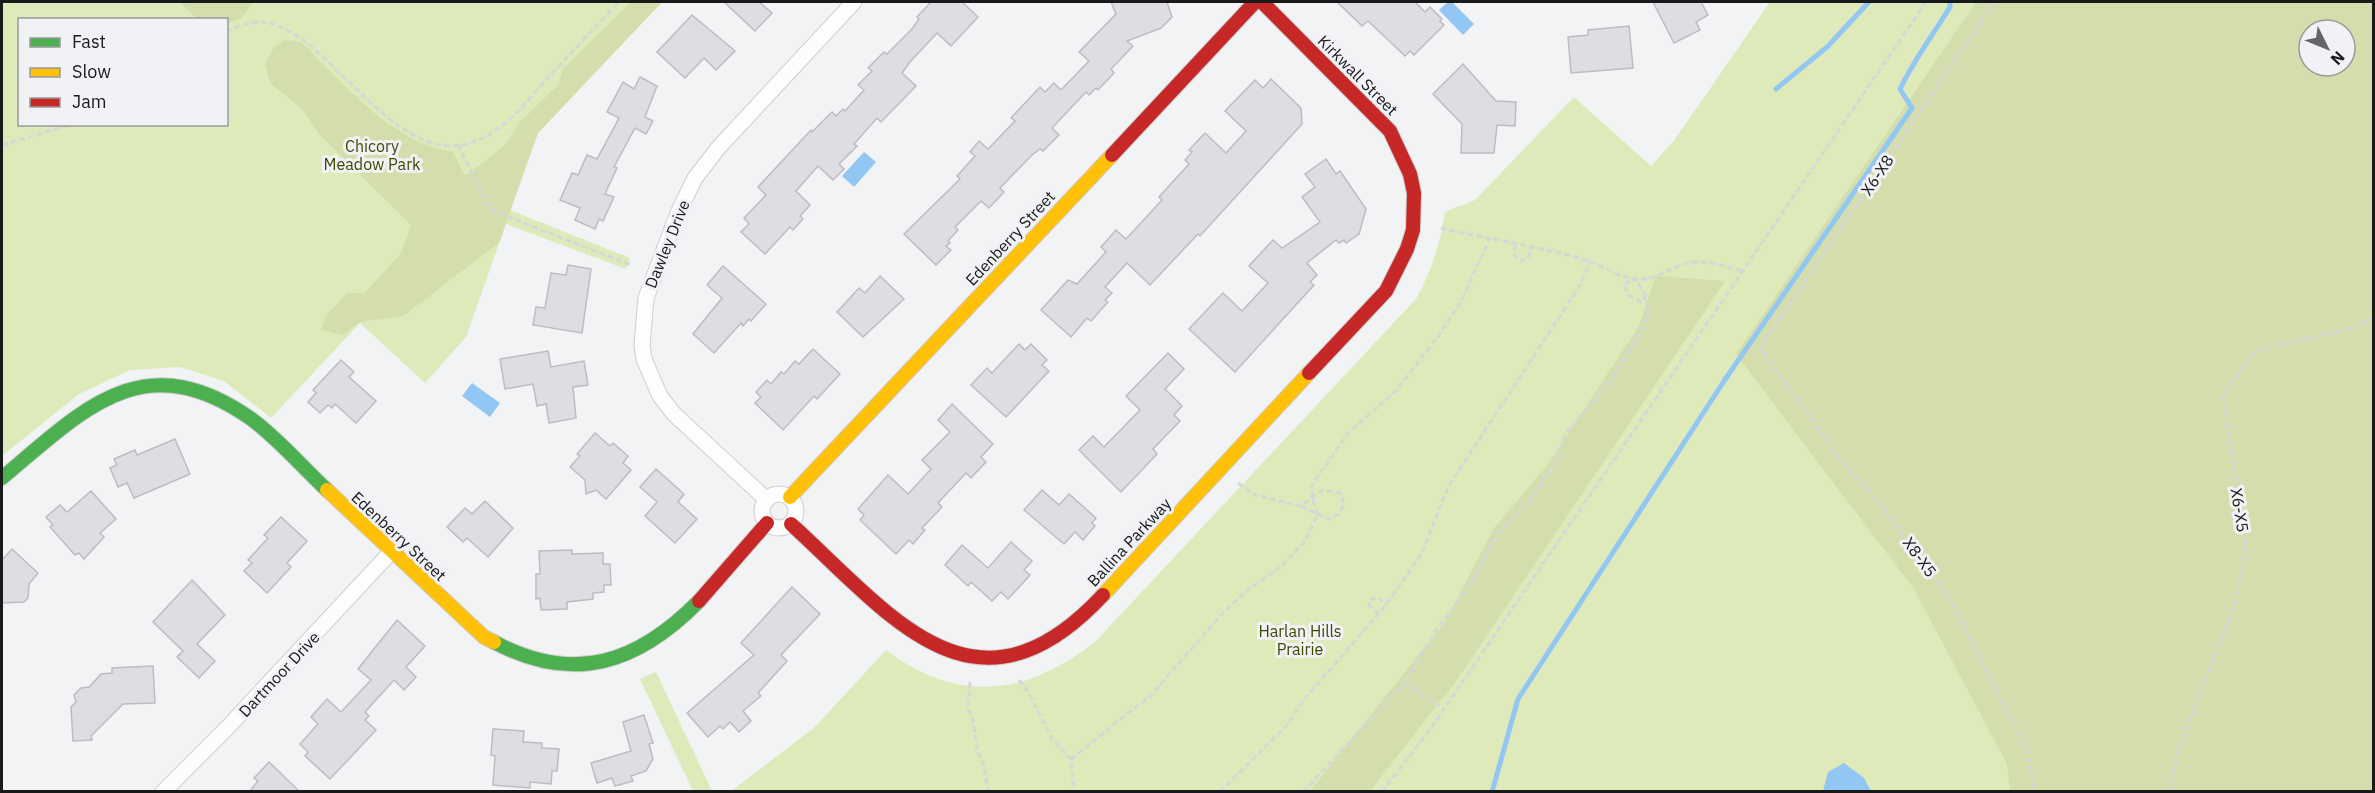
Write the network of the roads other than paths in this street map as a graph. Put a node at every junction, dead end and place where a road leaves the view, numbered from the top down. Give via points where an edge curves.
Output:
1 (854, 2) edge
2 (1254, 2) edge
3 (1262, 2) edge
4 (1416, 218) joint
5 (2, 478) edge
6 (790, 497) junction
7 (767, 500) junction
8 (767, 523) junction
9 (791, 524) junction
10 (391, 552) junction
11 (163, 792) edge

1 - 7 street, Dawley Drive via 718,147 695,178 646,298 642,345 660,396 674,414
2 - 6 street, Edenberry Street
3 - 4 street, Kirkwall Street via 1390,130 1414,182
4 - 9 street, Ballina Parkway via 1405,258 1386,291 1082,618 1046,645 1012,657 988,660 960,656 929,645 906,630
5 - 10 street, Edenberry Street via 86,409 112,393 151,383 183,385 208,393 251,419
6 - 7 street via 776,494
6 - 9 street via 797,510
7 - 8 street via 762,508
8 - 9 street via 781,528
8 - 10 street, Edenberry Street via 657,639 626,656 597,664 539,663 511,654 484,638
10 - 11 street, Dartmoor Drive

